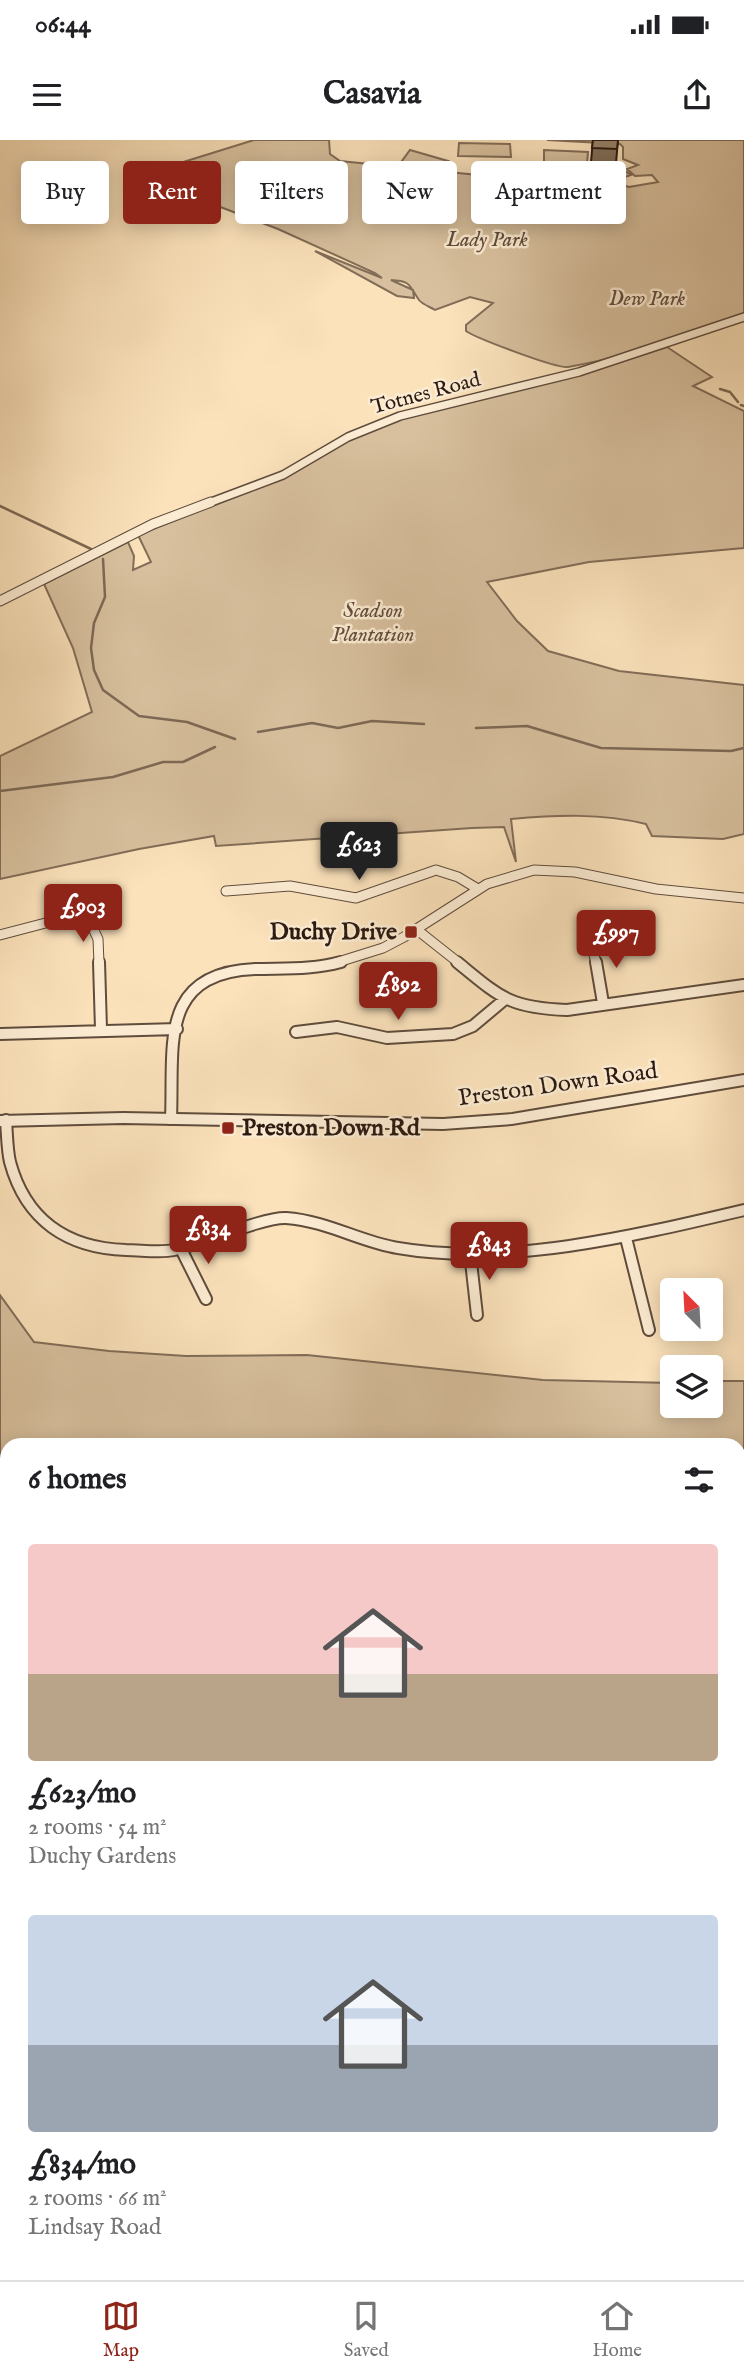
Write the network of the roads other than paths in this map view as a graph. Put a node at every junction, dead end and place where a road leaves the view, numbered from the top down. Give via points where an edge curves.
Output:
1 (744, 317) edge
2 (0, 601) edge
3 (478, 889) junction
4 (226, 891) dead end
5 (744, 898) edge
6 (416, 929) junction
7 (0, 935) edge
8 (592, 946) dead end
9 (744, 985) edge
10 (504, 1000) junction
11 (603, 1003) junction
12 (177, 1029) junction
13 (101, 1030) junction
14 (296, 1032) dead end
15 (0, 1034) edge
16 (744, 1080) edge
17 (171, 1119) junction
18 (3, 1121) edge
19 (744, 1210) edge
20 (625, 1238) junction
21 (181, 1249) junction
22 (470, 1253) junction
23 (206, 1299) dead end
24 (477, 1315) dead end
25 (649, 1330) dead end

1 - 2 street, Totnes Road via 579,372 400,416 348,437 283,475 153,524
3 - 4 street via 436,870 356,898 290,886
3 - 5 street via 502,876 538,870
3 - 6 street
6 - 10 street
6 - 12 street via 389,947 343,961 310,968 250,968 207,978 189,992
7 - 13 street via 57,920 89,920 98,939
8 - 11 street
9 - 11 street
10 - 11 street via 567,1010
10 - 14 street via 473,1026 453,1034 387,1038 337,1027
12 - 13 street
12 - 17 street
13 - 15 street
16 - 17 street, Preston Down Road via 512,1119 405,1124
17 - 18 street, Preston Down Road
18 - 21 street via 10,1162 27,1201 40,1220 58,1233 99,1249
19 - 20 street
20 - 22 street
20 - 25 street
21 - 22 street via 283,1218 334,1226 397,1248
21 - 23 street
22 - 24 street

